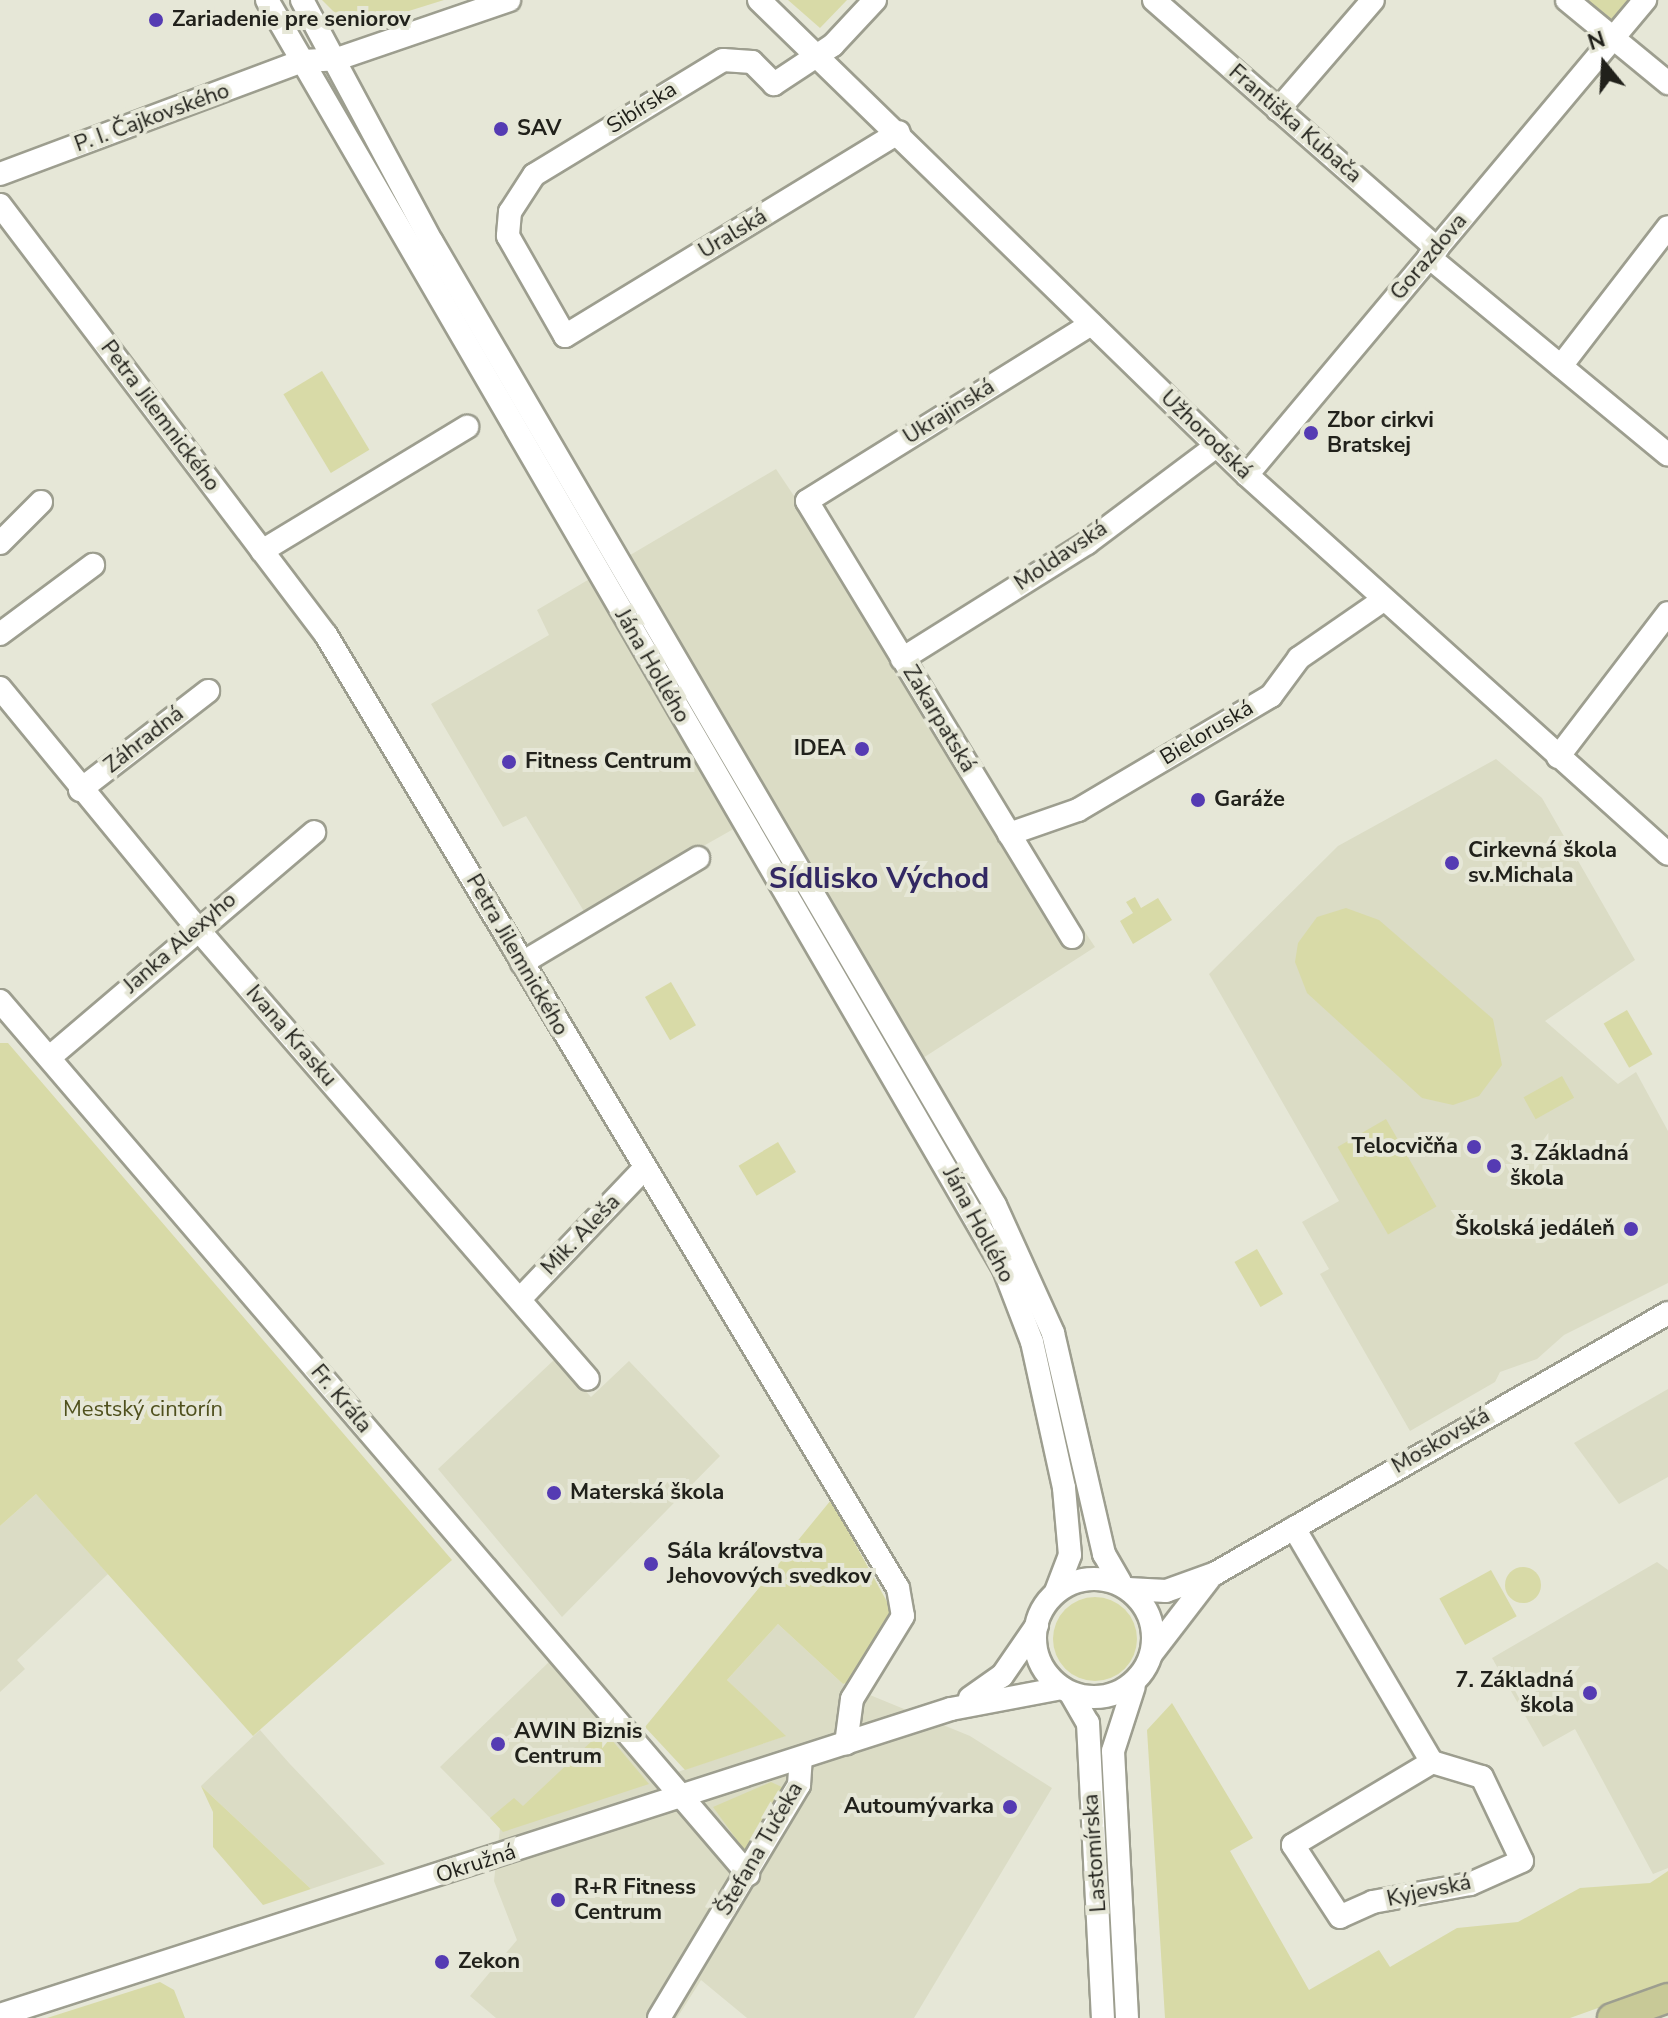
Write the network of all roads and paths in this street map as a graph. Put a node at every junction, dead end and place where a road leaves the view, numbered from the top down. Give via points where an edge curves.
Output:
1 (267, 0) edge
2 (302, 0) edge
3 (509, 0) edge
4 (759, 0) edge
5 (1373, 0) edge
6 (1567, 0) edge
7 (1645, 0) edge
8 (1155, 1) edge
9 (867, 3) edge
10 (1612, 39) junction
11 (819, 56) junction
12 (337, 59) junction
13 (303, 61) junction
14 (1668, 83) edge
15 (1278, 110) junction
16 (899, 132) junction
17 (0, 174) edge
18 (0, 205) edge
19 (1668, 227) edge
20 (432, 242) junction
21 (412, 253) junction
22 (1433, 253) junction
23 (1091, 324) junction
24 (565, 336) joint
25 (1561, 366) junction
26 (467, 427) dead end
27 (1216, 446) junction
28 (1668, 455) edge
29 (1247, 475) junction
30 (807, 501) joint
31 (41, 502) dead end
32 (0, 543) edge
33 (262, 551) junction
34 (93, 565) dead end
35 (625, 574) junction
36 (605, 585) junction
37 (1383, 600) junction
38 (1668, 613) edge
39 (0, 634) edge
40 (902, 659) junction
41 (0, 688) edge
42 (208, 691) dead end
43 (1558, 757) junction
44 (80, 790) junction
45 (314, 832) dead end
46 (1009, 834) junction
47 (1668, 854) edge
48 (698, 858) dead end
49 (196, 927) junction
50 (1072, 937) dead end
51 (522, 963) junction
52 (0, 1001) edge
53 (50, 1057) junction
54 (922, 1102) junction
55 (643, 1170) junction
56 (520, 1299) junction
57 (1668, 1313) edge
58 (1042, 1338) junction
59 (588, 1379) dead end
60 (1294, 1528) junction
61 (1216, 1573) junction
62 (1124, 1585) junction
63 (1056, 1592) junction
64 (1038, 1624) junction
65 (1150, 1658) junction
66 (1138, 1677) junction
67 (1066, 1691) junction
68 (951, 1709) junction
69 (846, 1744) junction
70 (801, 1759) junction
71 (1432, 1762) junction
72 (681, 1797) junction
73 (748, 1874) junction
74 (1111, 1933) junction
75 (1668, 1998) edge
76 (0, 2015) edge
77 (16, 2015) edge
78 (659, 2018) edge
79 (1103, 2018) edge
80 (1127, 2018) edge
81 (1612, 2018) edge

1 - 13 street, Jána Hollého
2 - 12 street, Jána Hollého
3 - 12 street
4 - 11 street, Užhorodská
5 - 15 street
6 - 10 street
7 - 10 street, Gorazdova
8 - 15 street, Františka Kubača
9 - 11 street
10 - 14 street
10 - 22 street, Gorazdova
11 - 16 street, Užhorodská
11 - 24 street, Sibírska via 774,84 752,62 723,60 534,175 516,197 508,236
12 - 13 street
12 - 20 street, Jána Hollého
13 - 17 street, P. I. Čajkovského
13 - 21 street, Jána Hollého
15 - 22 street, Františka Kubača
16 - 23 street, Užhorodská
16 - 24 street, Uralská
18 - 33 street, Petra Jilemnického
19 - 25 street
20 - 21 street
20 - 35 street, Jána Hollého
21 - 36 street, Jána Hollého
22 - 25 street, Františka Kubača
22 - 29 street, Gorazdova
23 - 27 street, Užhorodská
23 - 30 street, Ukrajinská
25 - 28 street, Františka Kubača
26 - 33 street
27 - 29 street, Užhorodská
27 - 40 street, Moldavská via 1087,543
29 - 37 street, Užhorodská
30 - 40 street, Zakarpatská
31 - 32 street
33 - 51 street, Petra Jilemnického via 326,635
34 - 39 street
35 - 36 street
35 - 54 street, Jána Hollého
36 - 54 street, Jána Hollého
37 - 43 street, Užhorodská
37 - 46 street, Bieloruská via 1293,663 1271,696 1078,810
38 - 43 street
40 - 46 street, Zakarpatská
41 - 44 street, Ivana Krasku
42 - 44 street, Záhradná
43 - 47 street, Užhorodská
44 - 49 street, Ivana Krasku
45 - 49 street, Janka Alexyho
46 - 50 street, Zakarpatská
48 - 51 street
49 - 53 street, Janka Alexyho
49 - 56 street, Ivana Krasku
51 - 55 street, Petra Jilemnického
52 - 53 street, Fr. Kráľa
53 - 72 street, Fr. Kráľa
54 - 58 street, Jána Hollého via 1024,1261
55 - 56 street, Mik. Aleša
55 - 69 street, Petra Jilemnického via 903,1596 903,1616 852,1699 842,1728
56 - 59 street, Ivana Krasku
57 - 60 street, Moskovská
58 - 62 street, Jána Hollého via 1104,1554
58 - 63 street, Jána Hollého via 1070,1555
60 - 61 street, Moskovská
60 - 71 street
61 - 62 street via 1156,1592
61 - 65 street via 1182,1606
62 - 63 street via 1090,1576
62 - 65 street via 1149,1620
63 - 64 street
64 - 67 street via 1041,1660
64 - 68 street via 1002,1676
65 - 66 street
66 - 67 street via 1104,1701
66 - 74 street via 1121,1712 1113,1751
67 - 68 street
67 - 74 street, Lastomírska via 1088,1723
68 - 69 street, Okružná
69 - 70 street, Okružná
70 - 72 street, Okružná
70 - 73 street, Štefana Tučeka via 799,1785
71 - 71 street, Kyjevská via 1482,1777 1522,1861 1470,1884 1373,1902 1340,1917 1293,1845
72 - 73 street, Fr. Kráľa
72 - 77 street, Okružná
73 - 78 street, Štefana Tučeka
74 - 79 street, Lastomírska
74 - 80 street
75 - 81 main road
76 - 77 street, Okružná

